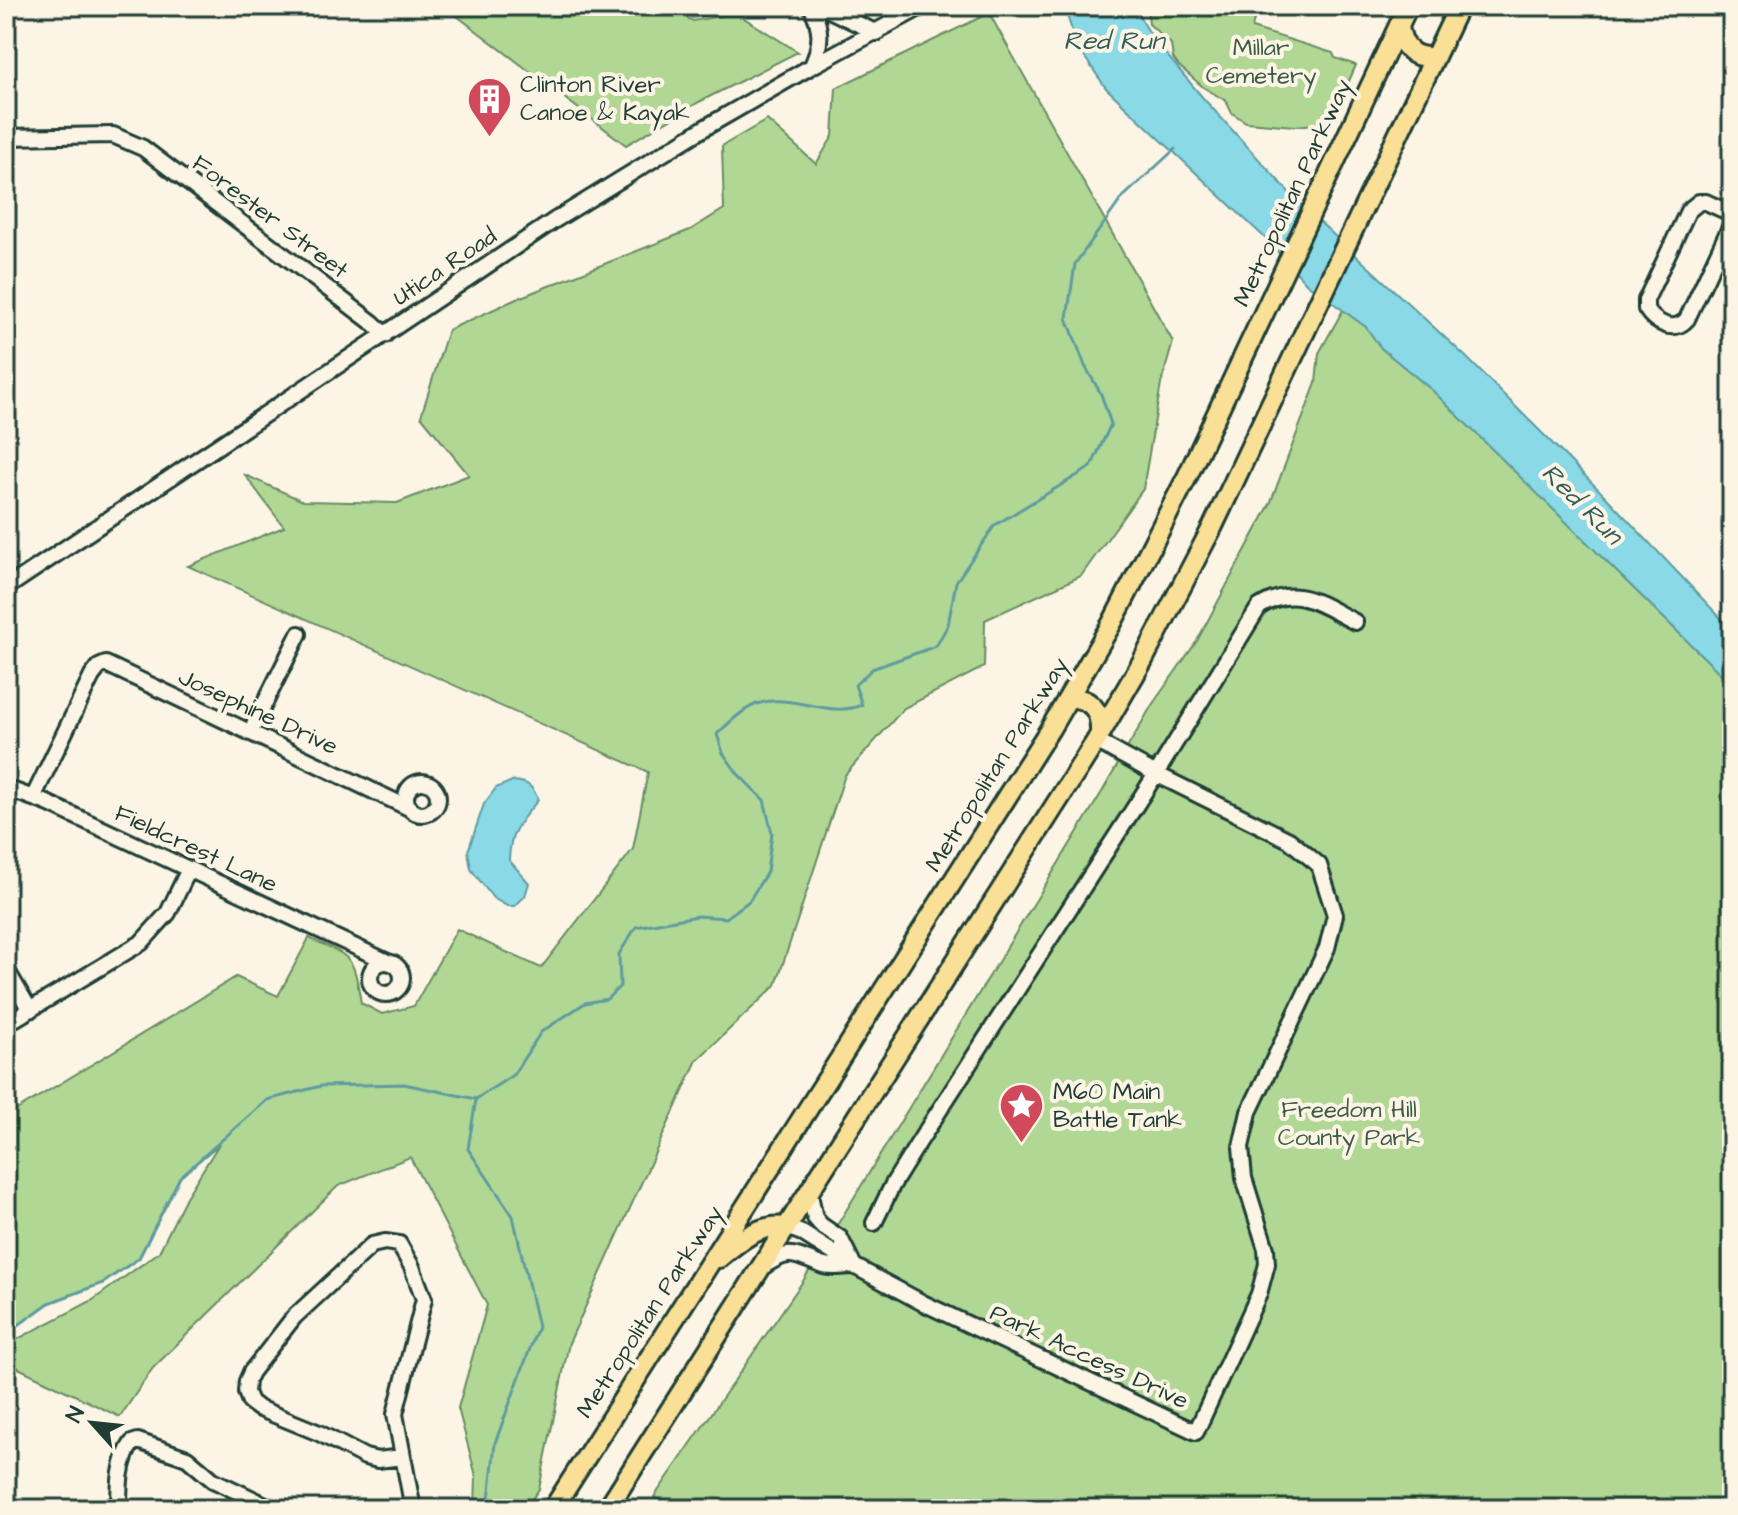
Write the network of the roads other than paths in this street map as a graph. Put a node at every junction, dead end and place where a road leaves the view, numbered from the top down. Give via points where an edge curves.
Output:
1 (811, 6) edge
2 (821, 6) edge
3 (923, 6) edge
4 (1408, 6) edge
5 (1459, 6) edge
6 (1399, 26) junction
7 (877, 33) junction
8 (1435, 57) junction
9 (812, 66) junction
10 (6, 137) edge
11 (1732, 214) edge
12 (1732, 223) edge
13 (385, 335) junction
14 (6, 588) edge
15 (1355, 622) dead end
16 (299, 634) dead end
17 (1069, 697) junction
18 (250, 733) junction
19 (1098, 737) junction
20 (1156, 774) junction
21 (6, 788) edge
22 (408, 790) junction
23 (33, 798) junction
24 (392, 799) junction
25 (411, 809) junction
26 (189, 869) junction
27 (366, 952) junction
28 (390, 963) junction
29 (6, 969) edge
30 (372, 971) junction
31 (30, 1010) junction
32 (6, 1024) edge
33 (809, 1190) junction
34 (874, 1223) dead end
35 (786, 1227) junction
36 (854, 1266) junction
37 (708, 1267) junction
38 (759, 1270) junction
39 (402, 1457) junction
40 (6, 1496) edge
41 (411, 1507) edge
42 (10, 1509) edge
43 (119, 1509) edge
44 (274, 1509) edge
45 (553, 1509) edge
46 (607, 1509) edge

1 - 9 street via 821,29
2 - 7 street
3 - 7 street, Utica Road
4 - 6 main road, Metropolitan Parkway
5 - 8 main road
6 - 8 main road via 1410,52
6 - 17 main road, Metropolitan Parkway via 1156,539
7 - 9 street, Utica Road
8 - 19 main road via 1213,526
9 - 13 street, Utica Road via 555,220
10 - 13 street, Forester Street via 113,135 143,148
11 - 12 street via 1706,202 1688,211 1646,300 1654,320 1674,327 1687,319
13 - 14 street, Utica Road
15 - 20 street via 1294,595 1275,597 1259,607
16 - 18 street
17 - 19 main road via 1094,707 1101,721
17 - 37 main road, Metropolitan Parkway
18 - 23 street, Josephine Drive via 106,664 92,676
18 - 24 street, Josephine Drive
19 - 20 street, Park Access Drive
19 - 33 main road
20 - 34 street via 919,1142
20 - 36 street, Park Access Drive via 1289,840 1310,856 1322,871 1335,915 1327,948 1249,1112 1241,1147 1244,1178 1267,1264 1259,1294 1196,1432
21 - 23 street, Fieldcrest Lane
22 - 24 street
22 - 25 street
22 - 25 street via 426,783 438,798 426,813
23 - 26 street, Fieldcrest Lane
24 - 25 street, Josephine Drive
26 - 27 street, Fieldcrest Lane
26 - 31 street via 168,913 141,943
27 - 28 street, Fieldcrest Lane
27 - 30 street
28 - 30 street
28 - 30 street via 401,975 394,992 375,990
29 - 31 street
31 - 32 street
33 - 35 main road
33 - 36 street via 815,1218 840,1238
35 - 36 street, Park Access Drive
35 - 37 main road via 750,1235
35 - 38 main road
36 - 38 street, Park Access Drive via 824,1266 793,1254
37 - 45 main road, Metropolitan Parkway
38 - 46 main road
39 - 39 street via 378,1460 358,1455 258,1408 246,1392 249,1376 282,1331 379,1242 399,1244 424,1299 395,1414
39 - 41 street
40 - 42 street
43 - 44 street via 125,1457 132,1443 144,1442 175,1452 213,1480

